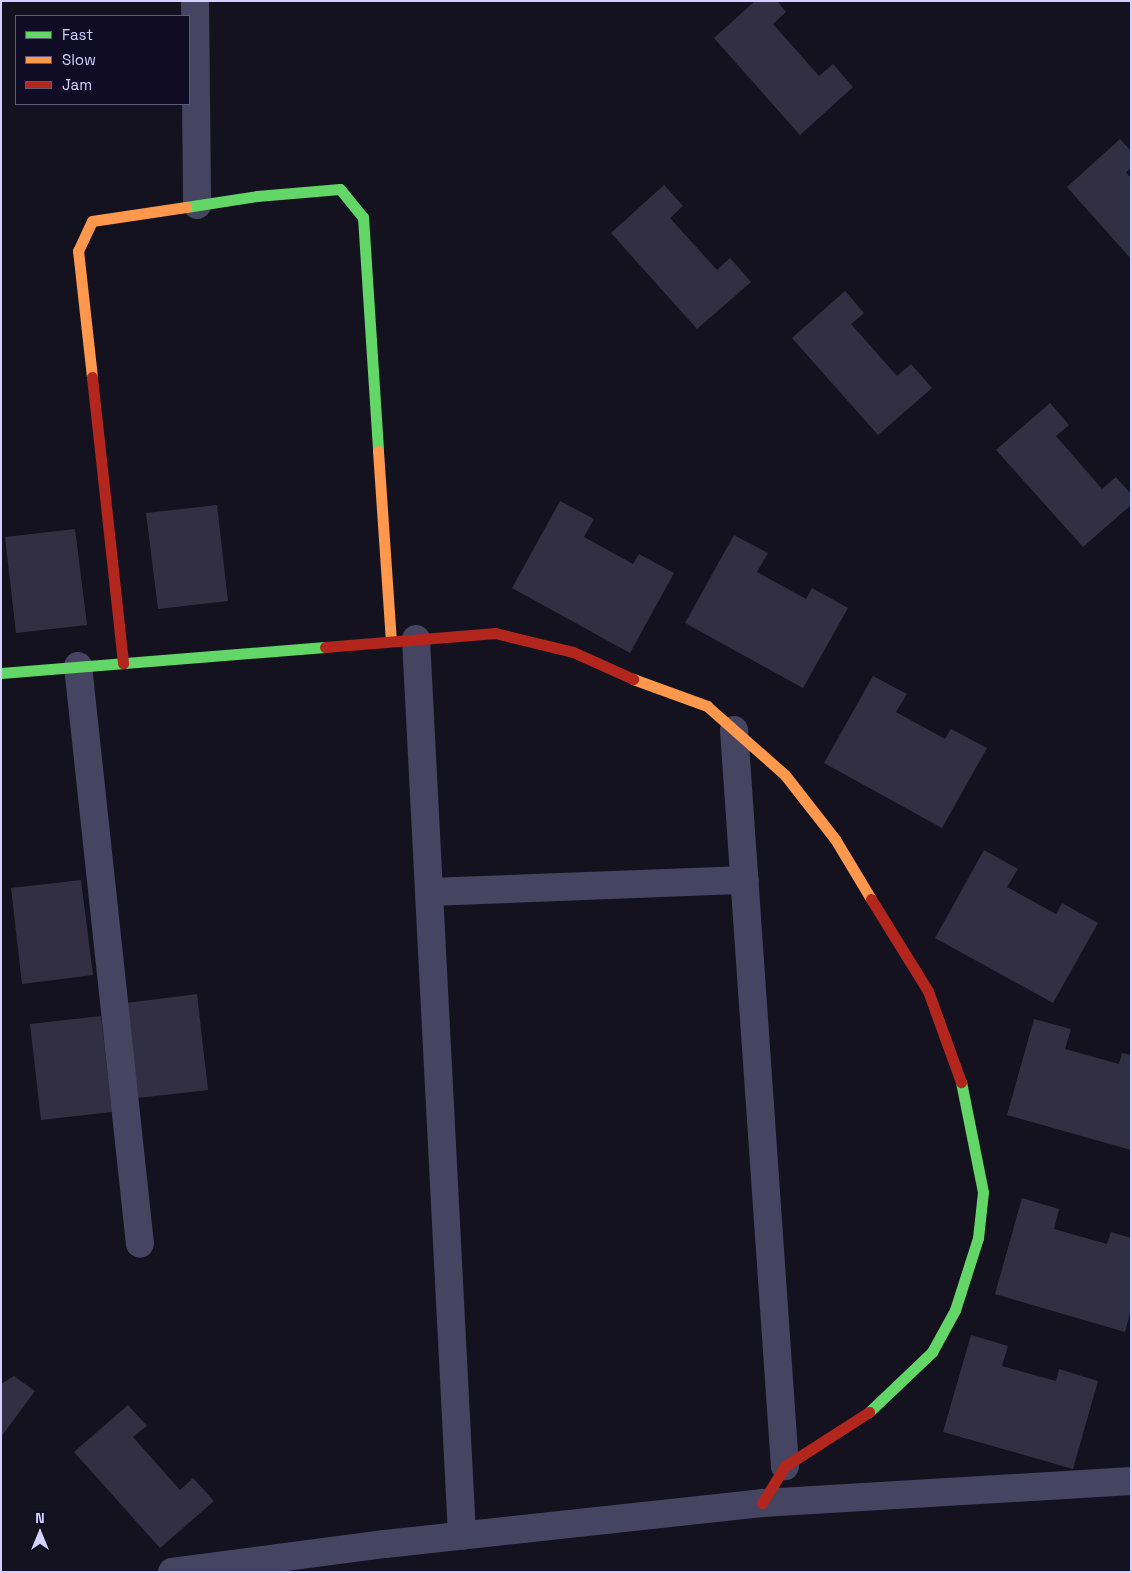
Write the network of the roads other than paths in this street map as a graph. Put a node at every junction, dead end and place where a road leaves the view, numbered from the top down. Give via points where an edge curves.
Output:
1 (194, 1) edge
2 (197, 205) junction
3 (403, 640) junction
4 (123, 663) junction
5 (78, 666) junction
6 (1, 673) edge
7 (734, 730) junction
8 (744, 880) junction
9 (429, 892) junction
10 (140, 1244) dead end
11 (785, 1466) junction
12 (1131, 1481) edge
13 (762, 1503) junction
14 (462, 1536) junction
15 (172, 1572) edge

1 - 2 street
2 - 3 street via 340,189 363,217
2 - 4 street via 92,221 78,251
3 - 4 street
3 - 7 street via 495,634 573,652 633,679 707,706
3 - 9 street
4 - 5 street
5 - 6 street
5 - 10 street
7 - 8 street
7 - 11 street via 785,775 836,839 928,990 960,1077 983,1192 978,1238 964,1283 955,1310 932,1352 859,1420
8 - 9 street
8 - 11 street
9 - 14 street
11 - 13 street
12 - 13 street
13 - 14 street
14 - 15 street

